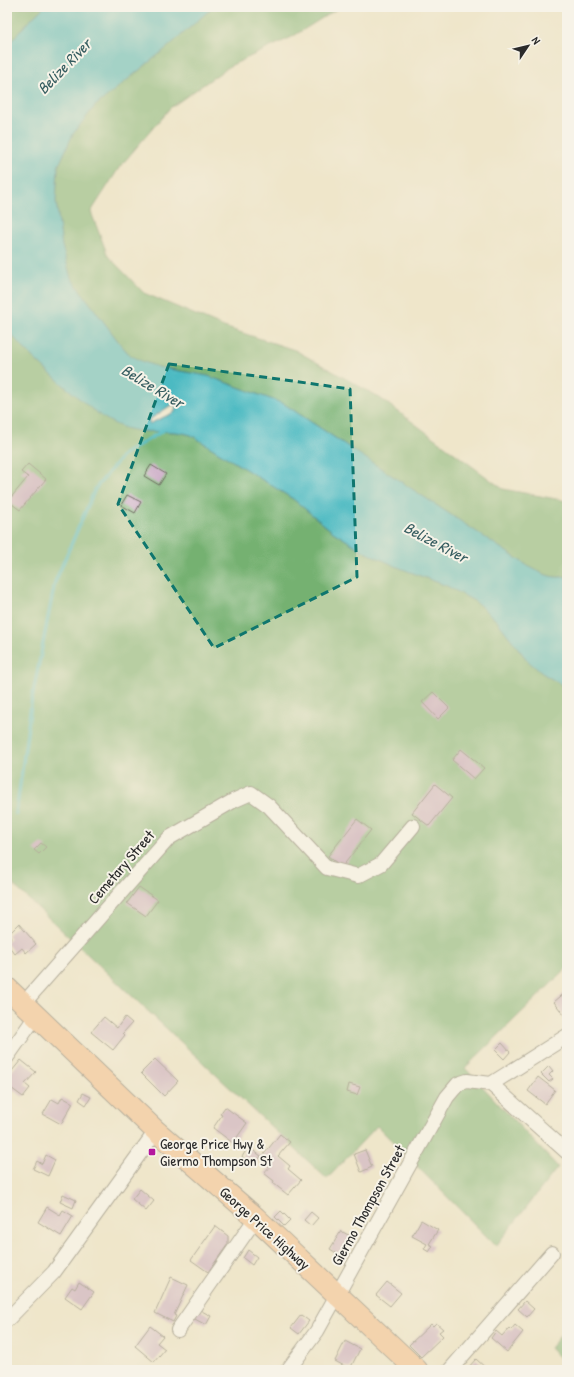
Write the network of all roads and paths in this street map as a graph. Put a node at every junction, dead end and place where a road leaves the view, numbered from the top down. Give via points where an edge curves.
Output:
1 (412, 826) dead end
2 (7, 988) edge
3 (29, 1010) junction
4 (567, 1036) edge
5 (7, 1057) edge
6 (491, 1084) junction
7 (156, 1131) junction
8 (567, 1152) edge
9 (256, 1218) junction
10 (552, 1253) dead end
11 (337, 1294) junction
12 (7, 1320) edge
13 (372, 1327) junction
14 (178, 1330) dead end
15 (288, 1370) edge
16 (403, 1370) edge
17 (417, 1370) edge
18 (450, 1370) edge

1 - 3 street, Cemetary Street via 380,864 358,876 327,868 269,806 250,793 233,801 170,838
2 - 3 highway, George Price Highway
3 - 5 street
3 - 7 highway, George Price Highway
4 - 6 street
6 - 8 street
6 - 11 street, Gíermo Thompson Street via 467,1081 458,1084 447,1097
7 - 9 highway, George Price Highway
7 - 12 street via 54,1272
9 - 11 highway, George Price Highway
9 - 14 street
10 - 18 street
11 - 13 highway, George Price Highway
11 - 15 street, Gíermo Thompson Street via 317,1331
13 - 16 street via 384,1352
13 - 17 highway, George Price Highway

